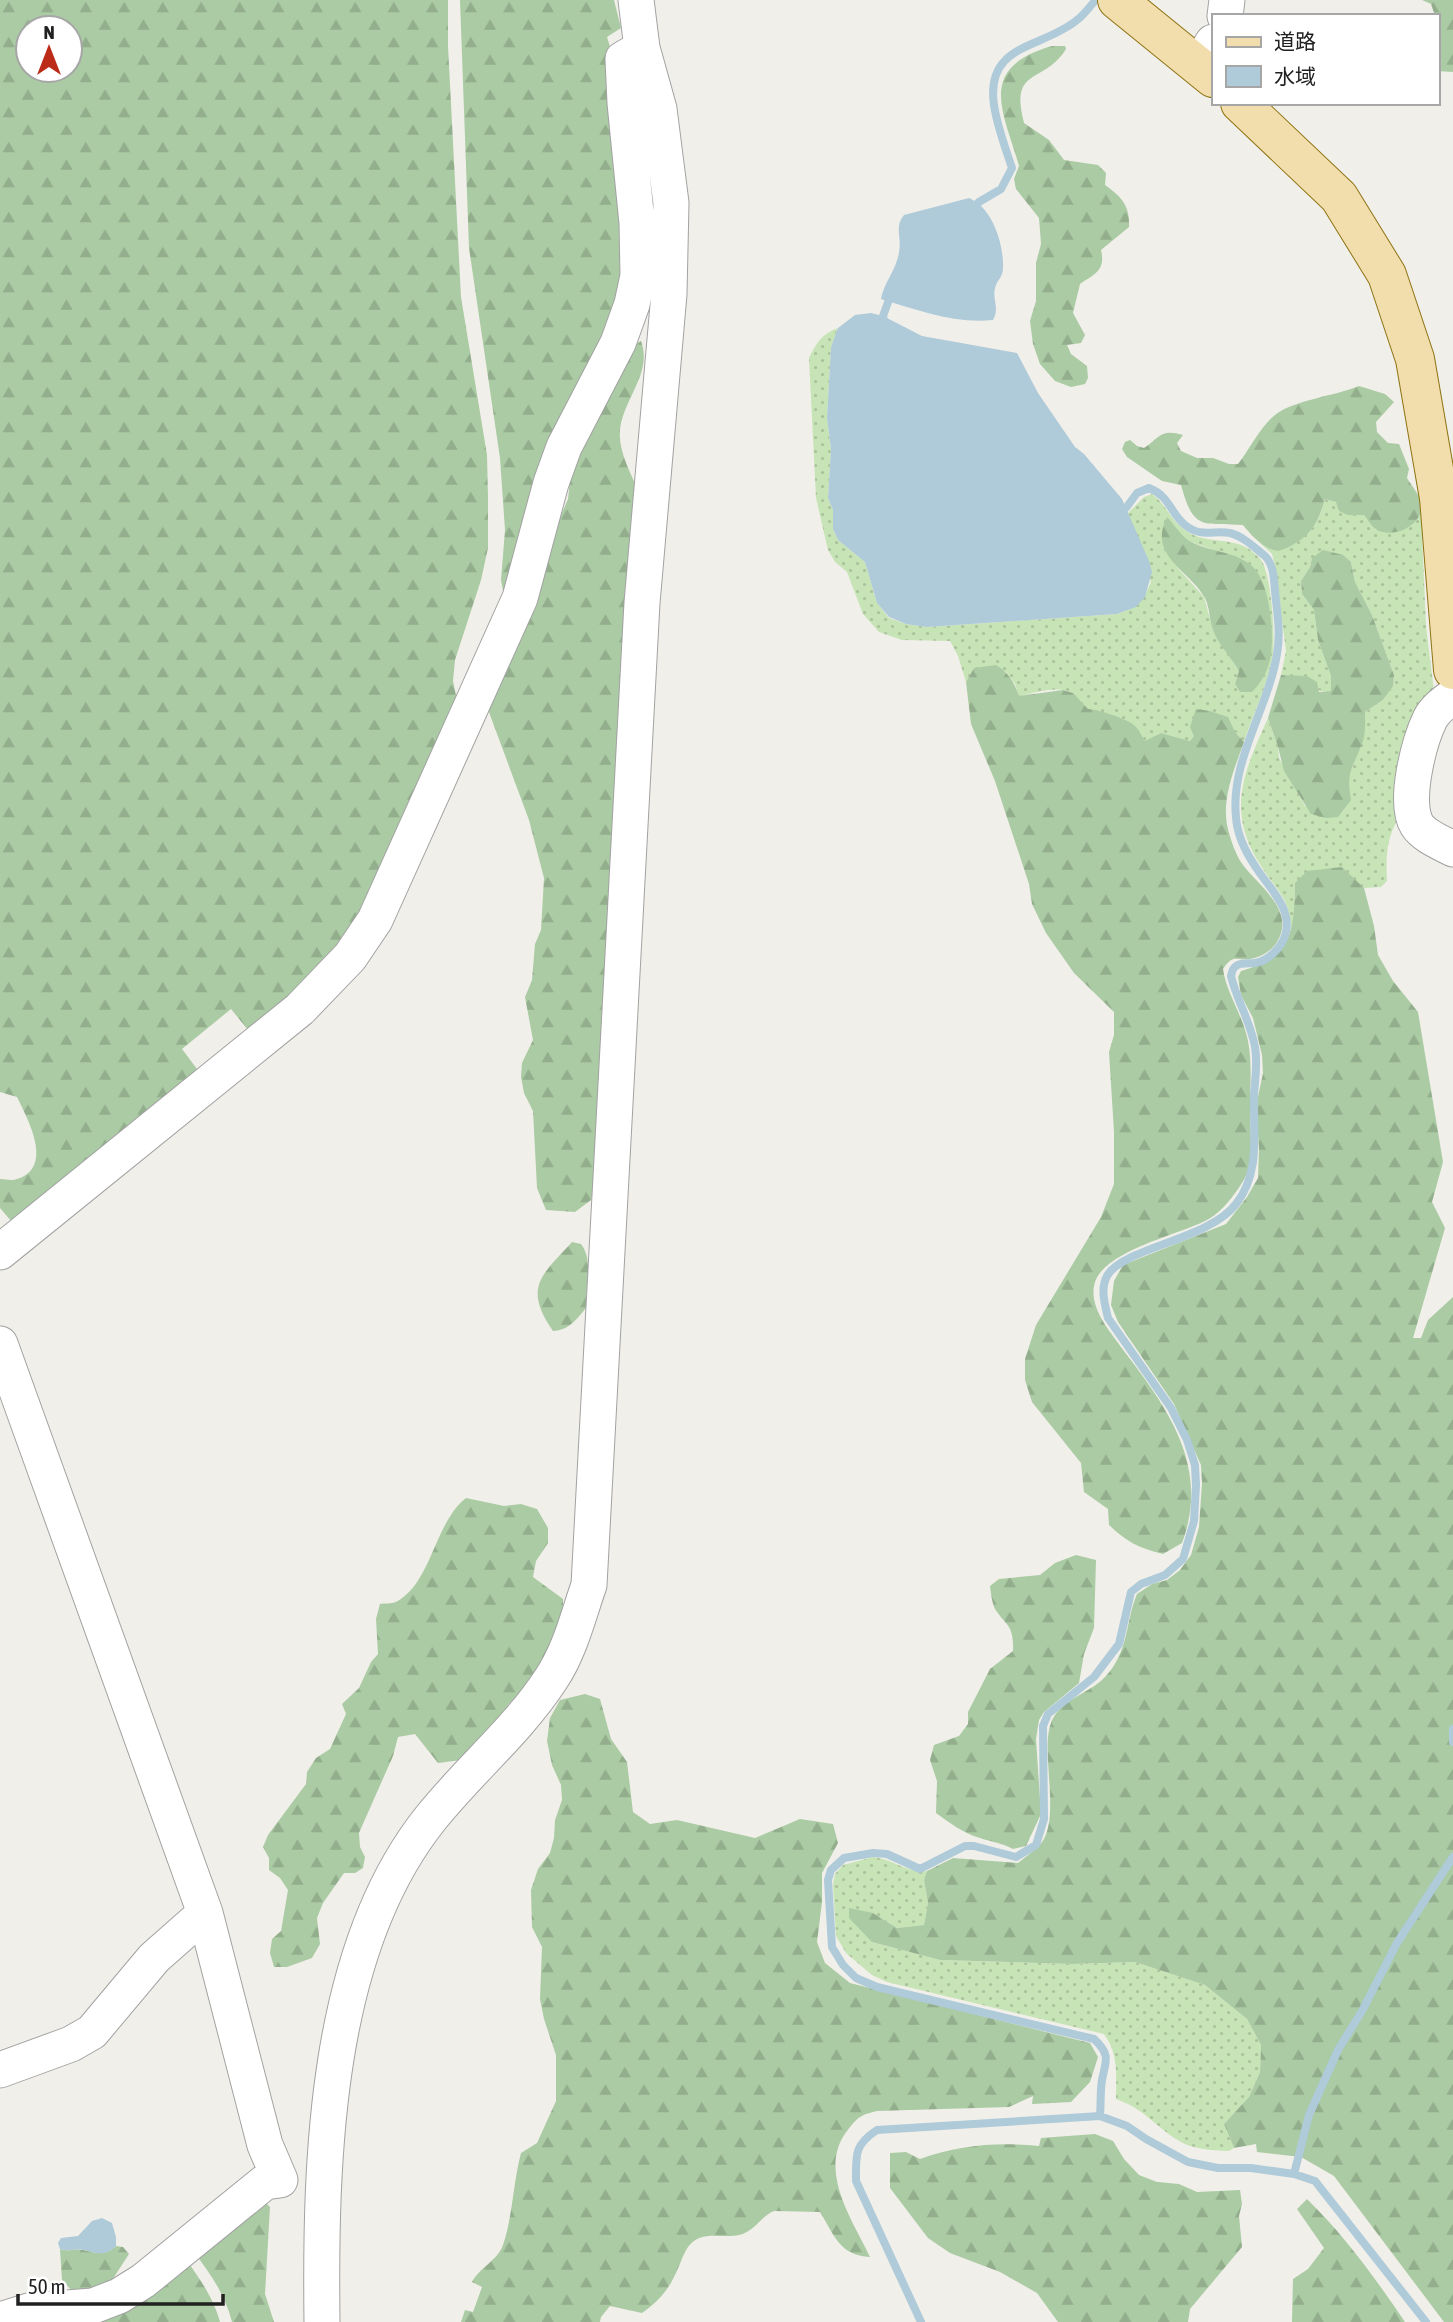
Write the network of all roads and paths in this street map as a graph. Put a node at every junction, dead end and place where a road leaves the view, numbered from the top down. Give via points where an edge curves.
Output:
1 (636, 0) edge
2 (1121, 3) edge
3 (642, 48) junction
4 (1208, 61) edge
5 (1242, 105) edge
6 (1446, 486) edge
7 (1453, 670) edge
8 (1453, 696) edge
9 (1453, 849) edge
10 (0, 1252) edge
11 (0, 1344) edge
12 (205, 1913) junction
13 (0, 2070) edge
14 (0, 2320) edge
15 (322, 2322) edge

1 - 3 street
2 - 4 main road
3 - 10 street via 623,60 639,276 632,304 618,344 564,447 520,598 375,920 350,957 300,1009
3 - 15 street via 659,109 671,203 669,294 642,603 589,1585 553,1677 518,1724 430,1819 375,1914 355,1974 334,2072 321,2227
5 - 6 main road via 1339,197 1387,275 1415,359
6 - 7 main road
8 - 9 street via 1430,718 1413,774 1412,808 1417,826
11 - 12 street
12 - 13 street via 154,1958 92,2032
12 - 14 street via 265,2145 280,2180 265,2182 120,2297 93,2306 29,2311

